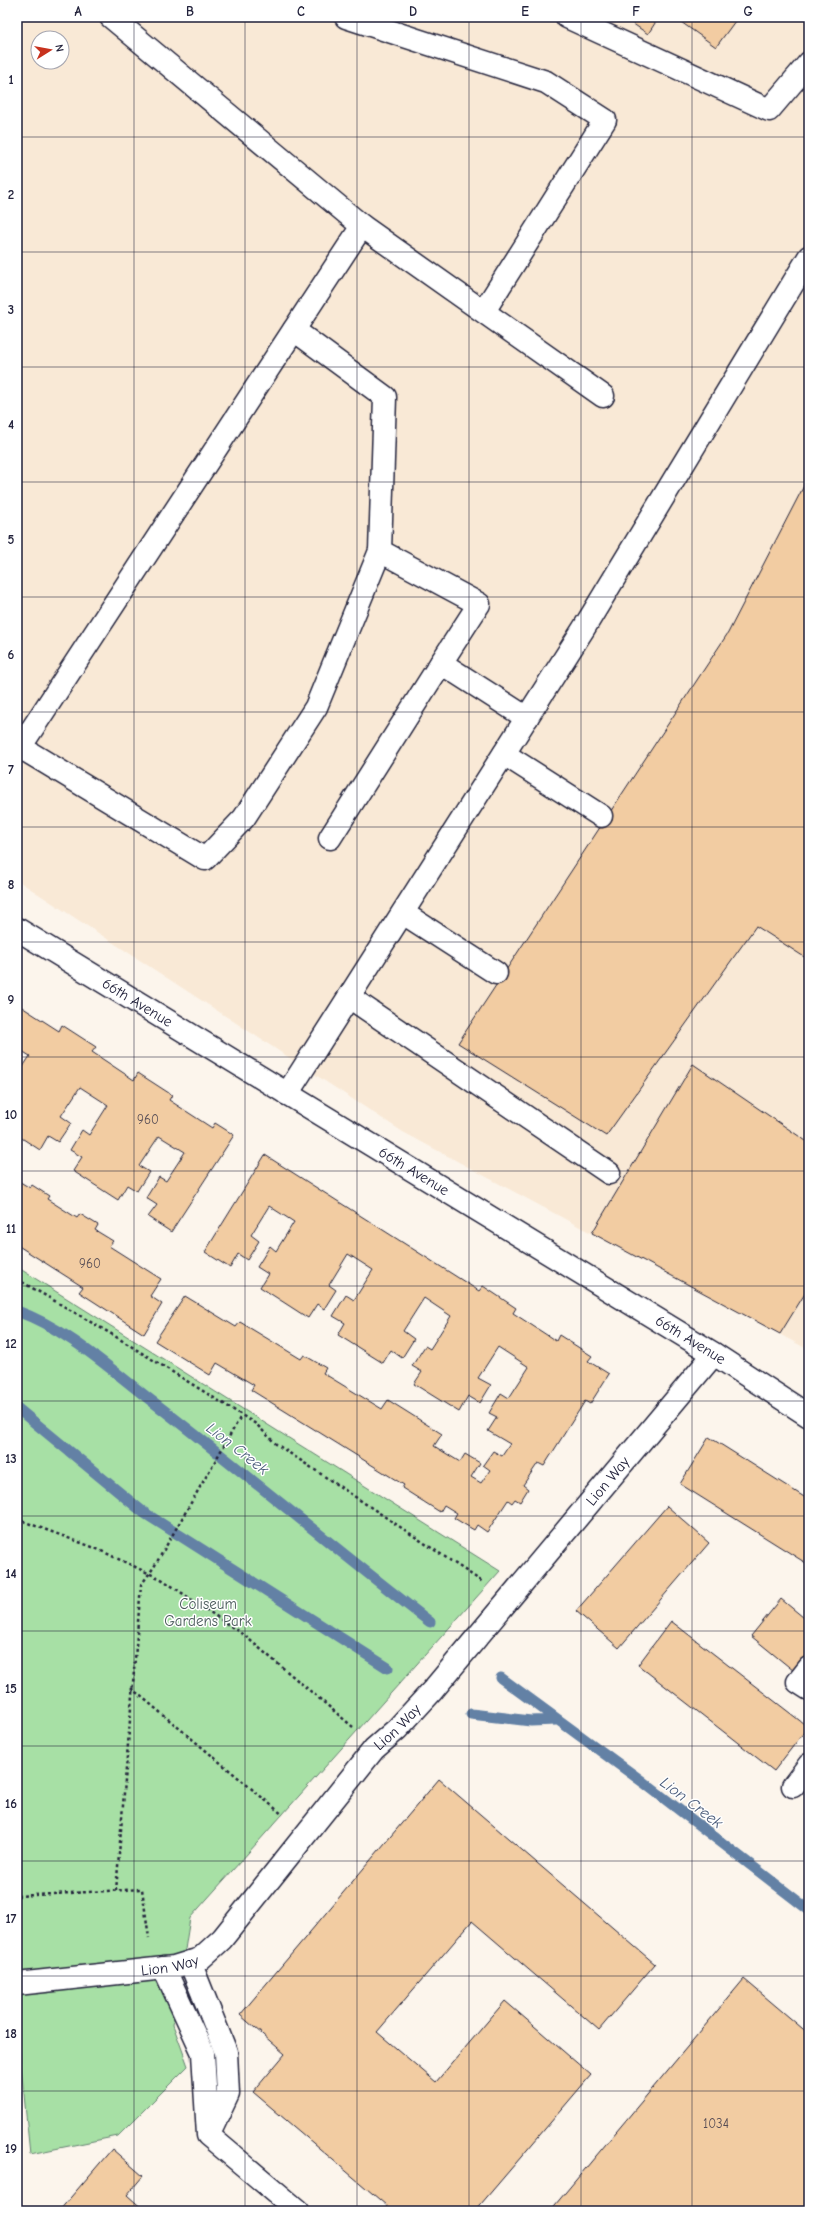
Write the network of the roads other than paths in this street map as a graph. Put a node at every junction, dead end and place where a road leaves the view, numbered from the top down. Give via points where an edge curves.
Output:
1 (111, 17) edge
2 (346, 17) edge
3 (567, 17) edge
4 (809, 63) edge
5 (362, 226) junction
6 (809, 257) edge
7 (484, 312) junction
8 (294, 330) junction
9 (603, 396) dead end
10 (380, 551) junction
11 (441, 663) junction
12 (527, 718) junction
13 (19, 749) edge
14 (504, 754) junction
15 (601, 816) dead end
16 (330, 838) dead end
17 (403, 913) junction
18 (17, 929) edge
19 (496, 973) dead end
20 (349, 996) junction
21 (287, 1094) junction
22 (610, 1173) dead end
23 (714, 1354) junction
24 (809, 1416) edge
25 (809, 1668) edge
26 (809, 1690) edge
27 (809, 1765) edge
28 (793, 1786) dead end
29 (176, 1966) junction
30 (17, 1984) edge
31 (298, 2211) edge

1 - 5 street
2 - 7 street via 546,82 605,120
3 - 4 street via 769,110
5 - 7 street
5 - 8 street
6 - 12 street
7 - 9 street
8 - 10 street via 385,397
8 - 13 street
10 - 11 street via 479,604
10 - 13 street via 316,707 244,818 205,859
11 - 12 street
11 - 16 street
12 - 14 street
14 - 15 street
14 - 17 street
17 - 19 street
17 - 20 street
18 - 21 street, 66th Avenue
20 - 21 street
20 - 22 street
21 - 23 street, 66th Avenue
23 - 24 street, 66th Avenue
23 - 29 street, Lion Way via 432,1691 397,1729 374,1749 222,1939 200,1959
25 - 26 street via 798,1682
27 - 28 street
29 - 30 street, Lion Way
29 - 31 street via 203,2053 208,2135

